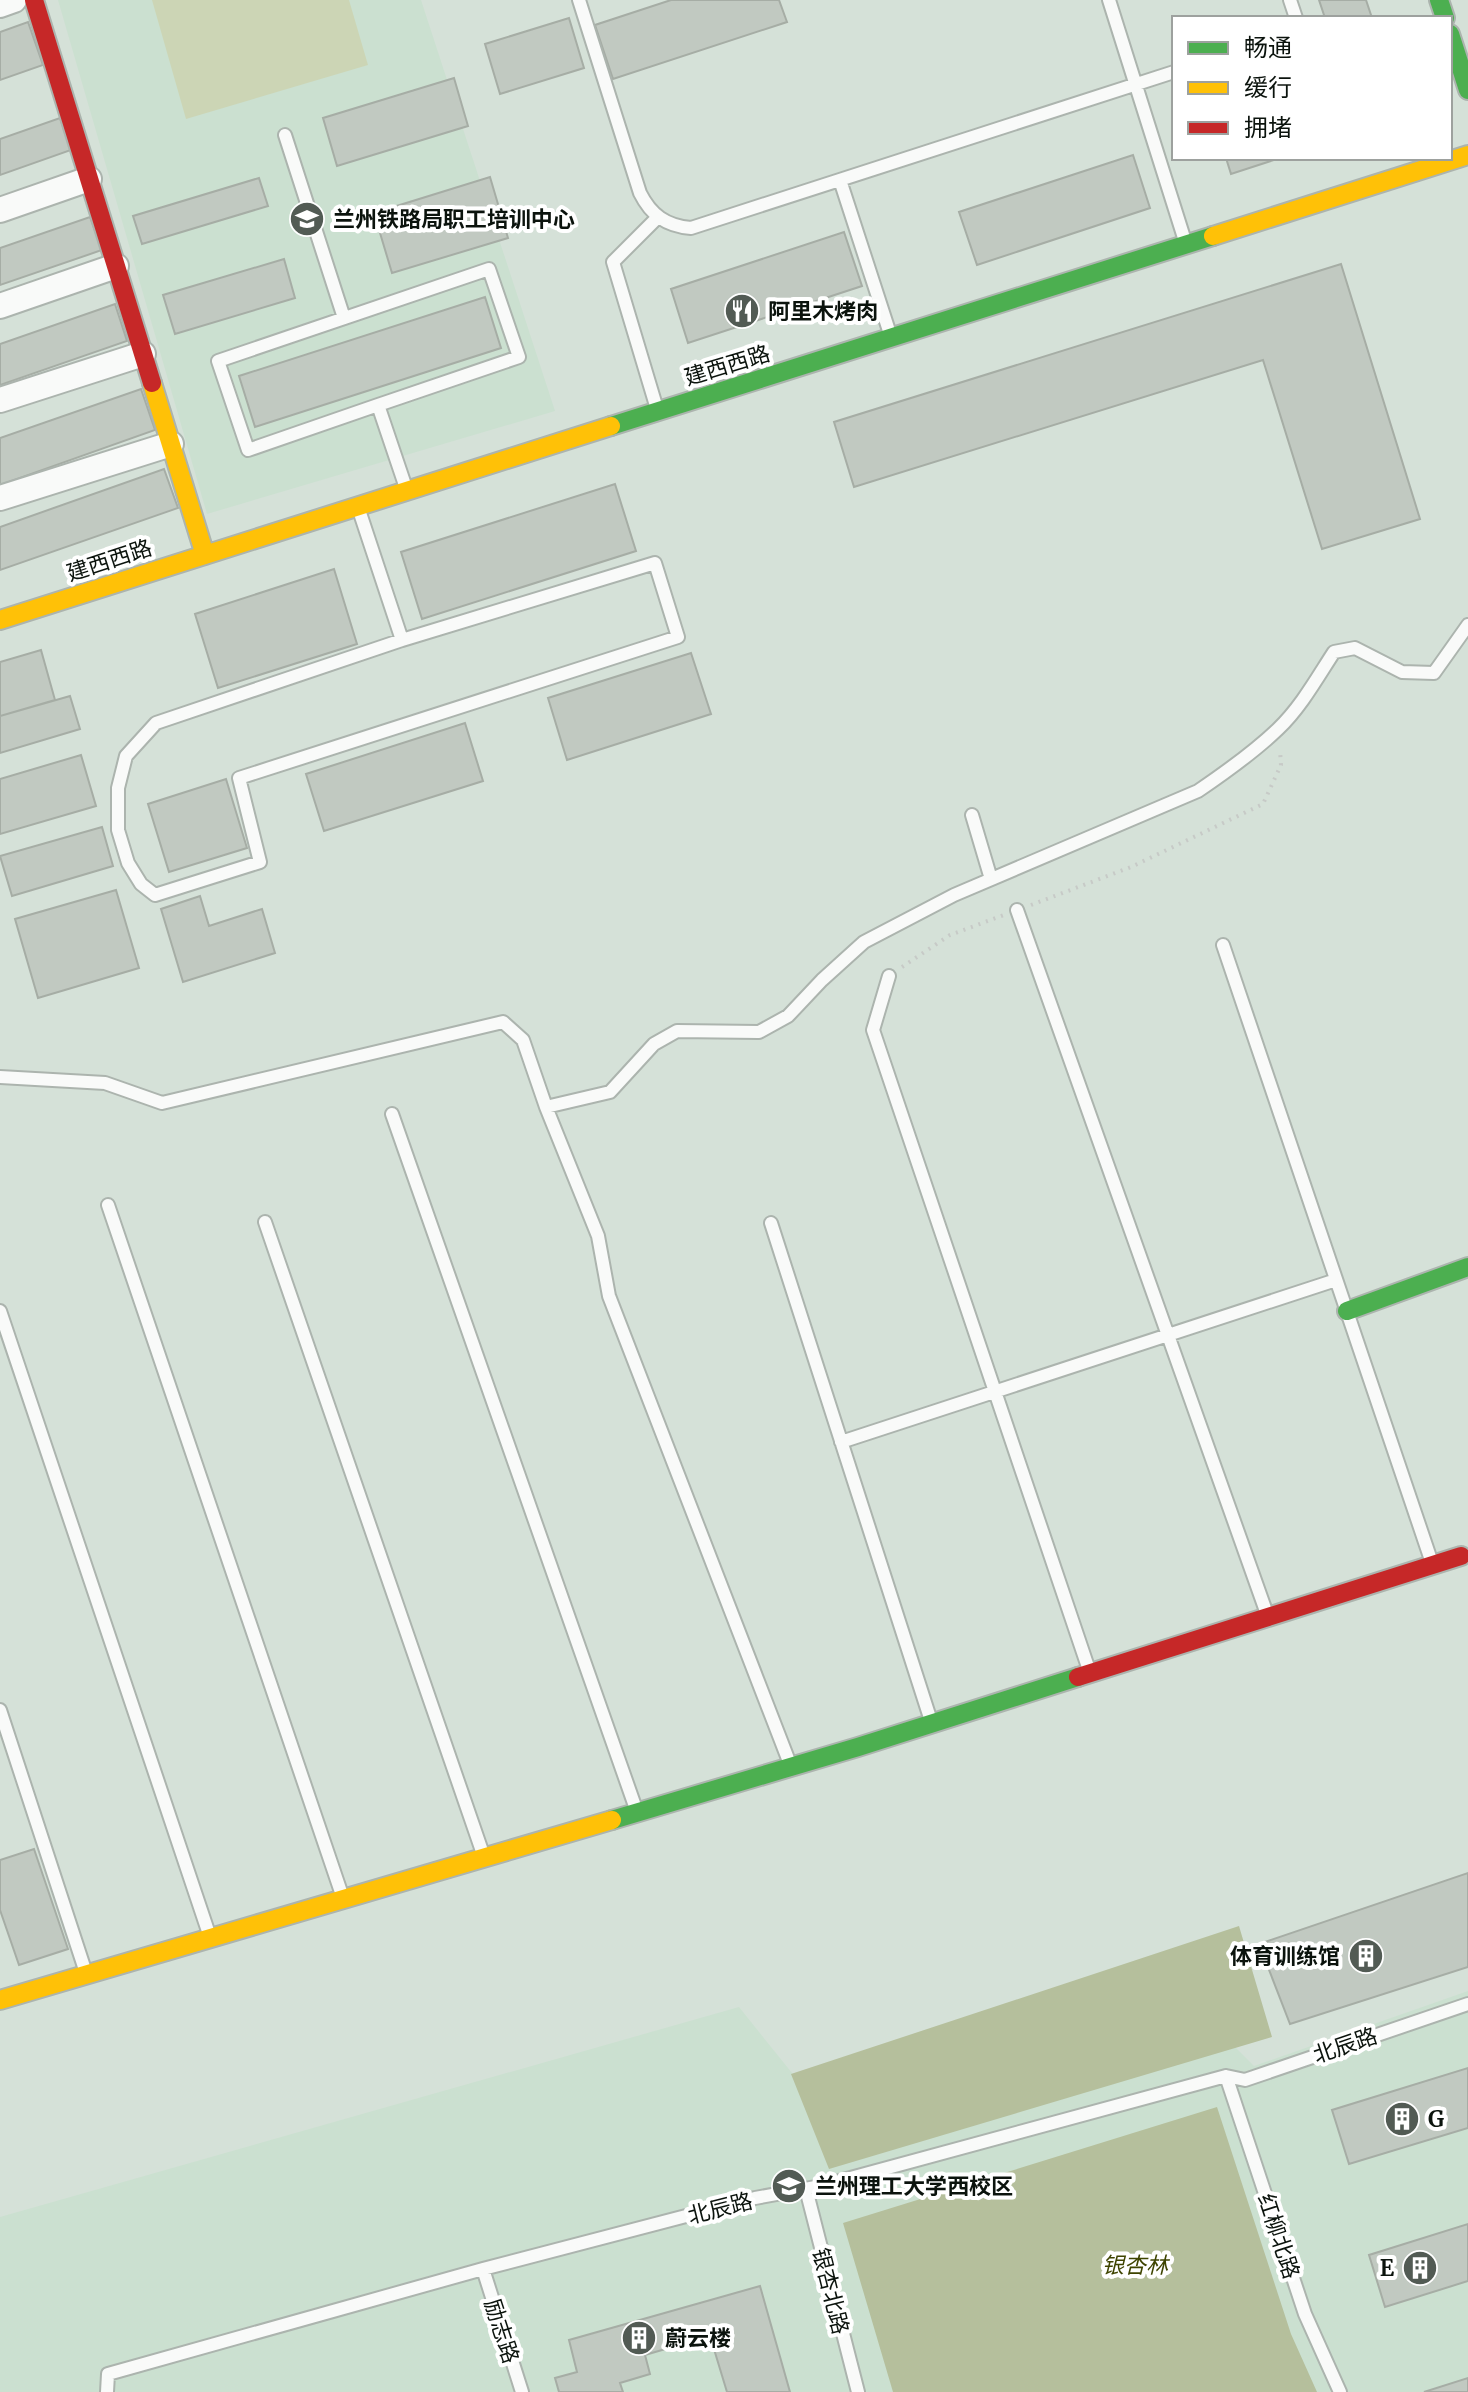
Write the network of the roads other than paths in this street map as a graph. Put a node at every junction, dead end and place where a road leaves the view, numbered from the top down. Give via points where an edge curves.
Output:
1 (14, 0) edge
2 (34, 0) edge
3 (579, 0) edge
4 (1109, 0) edge
5 (0, 5) edge
6 (1452, 40) edge
7 (1172, 73) edge
8 (1136, 85) junction
9 (1468, 90) edge
10 (285, 135) dead end
11 (1468, 155) edge
12 (89, 179) junction
13 (840, 180) junction
14 (0, 210) edge
15 (658, 217) junction
16 (1186, 244) junction
17 (116, 266) junction
18 (0, 306) edge
19 (344, 318) junction
20 (891, 338) junction
21 (143, 354) junction
22 (0, 400) edge
23 (378, 405) junction
24 (658, 412) junction
25 (171, 444) junction
26 (407, 491) junction
27 (0, 498) edge
28 (358, 507) junction
29 (205, 555) junction
30 (0, 620) edge
31 (1468, 625) edge
32 (402, 640) junction
33 (972, 815) dead end
34 (991, 879) junction
35 (1017, 910) road end
36 (1223, 945) dead end
37 (889, 976) road end
38 (0, 1077) edge
39 (546, 1107) junction
40 (392, 1114) dead end
41 (108, 1205) dead end
42 (265, 1222) dead end
43 (771, 1223) dead end
44 (1468, 1267) edge
45 (1336, 1280) junction
46 (0, 1311) edge
47 (1347, 1311) junction
48 (1168, 1335) junction
49 (995, 1391) junction
50 (841, 1442) junction
51 (1461, 1556) dead end
52 (1433, 1565) junction
53 (1268, 1617) junction
54 (1090, 1673) junction
55 (0, 1710) edge
56 (932, 1724) junction
57 (791, 1767) junction
58 (637, 1812) junction
59 (484, 1857) junction
60 (343, 1898) junction
61 (210, 1937) junction
62 (86, 1973) junction
63 (0, 2000) edge
64 (1468, 2004) edge
65 (1226, 2076) junction
66 (806, 2189) junction
67 (483, 2269) junction
68 (107, 2392) edge
69 (522, 2392) edge
70 (858, 2392) edge
71 (1340, 2392) edge

1 - 5 street
2 - 12 street
3 - 15 lane via 640,193
4 - 8 lane
6 - 9 street
7 - 8 lane
8 - 13 lane
8 - 16 lane
10 - 19 lane
11 - 16 street, 建西西路
12 - 14 street
12 - 17 street
13 - 15 lane via 691,228
13 - 20 lane
15 - 24 lane via 613,262
16 - 20 street, 建西西路
17 - 18 street
17 - 21 street
19 - 23 lane via 218,361 248,450
19 - 23 lane via 489,269 519,357
20 - 24 street, 建西西路
21 - 22 street
21 - 25 street
23 - 26 lane
24 - 26 street, 建西西路
25 - 27 street
25 - 29 street
26 - 28 street, 建西西路
28 - 29 street, 建西西路
28 - 32 lane
29 - 30 street, 建西西路
31 - 34 lane via 1434,673 1402,672 1355,648 1334,652 1279,728 1198,791
32 - 32 lane via 156,723 126,756 118,788 118,830 141,884 155,895 260,862 239,778 678,637 655,563
33 - 34 lane
34 - 39 lane via 864,942 788,1016 759,1032 677,1031 654,1044 610,1092
35 - 48 lane
36 - 45 lane
37 - 49 lane via 873,1030
38 - 39 lane via 105,1083 162,1103 503,1022 523,1040
39 - 57 lane via 598,1236 609,1296
40 - 58 lane
41 - 60 lane
42 - 59 lane
43 - 50 lane
44 - 47 street
45 - 47 lane
45 - 48 lane
46 - 61 lane
47 - 52 lane
48 - 49 lane
48 - 53 lane
49 - 50 lane
49 - 54 lane
50 - 56 lane
51 - 52 street
52 - 53 street
53 - 54 street
54 - 56 street
55 - 62 lane
56 - 57 street
57 - 58 street
58 - 59 street
59 - 60 street
60 - 61 street
61 - 62 street
62 - 63 street
64 - 65 lane, 北辰路 via 1245,2080
65 - 66 lane, 北辰路
65 - 71 lane, 红柳北路 via 1305,2314
66 - 67 lane, 北辰路
66 - 70 lane, 银杏北路
67 - 68 lane, 北辰路 via 108,2374
67 - 69 lane, 励志路

